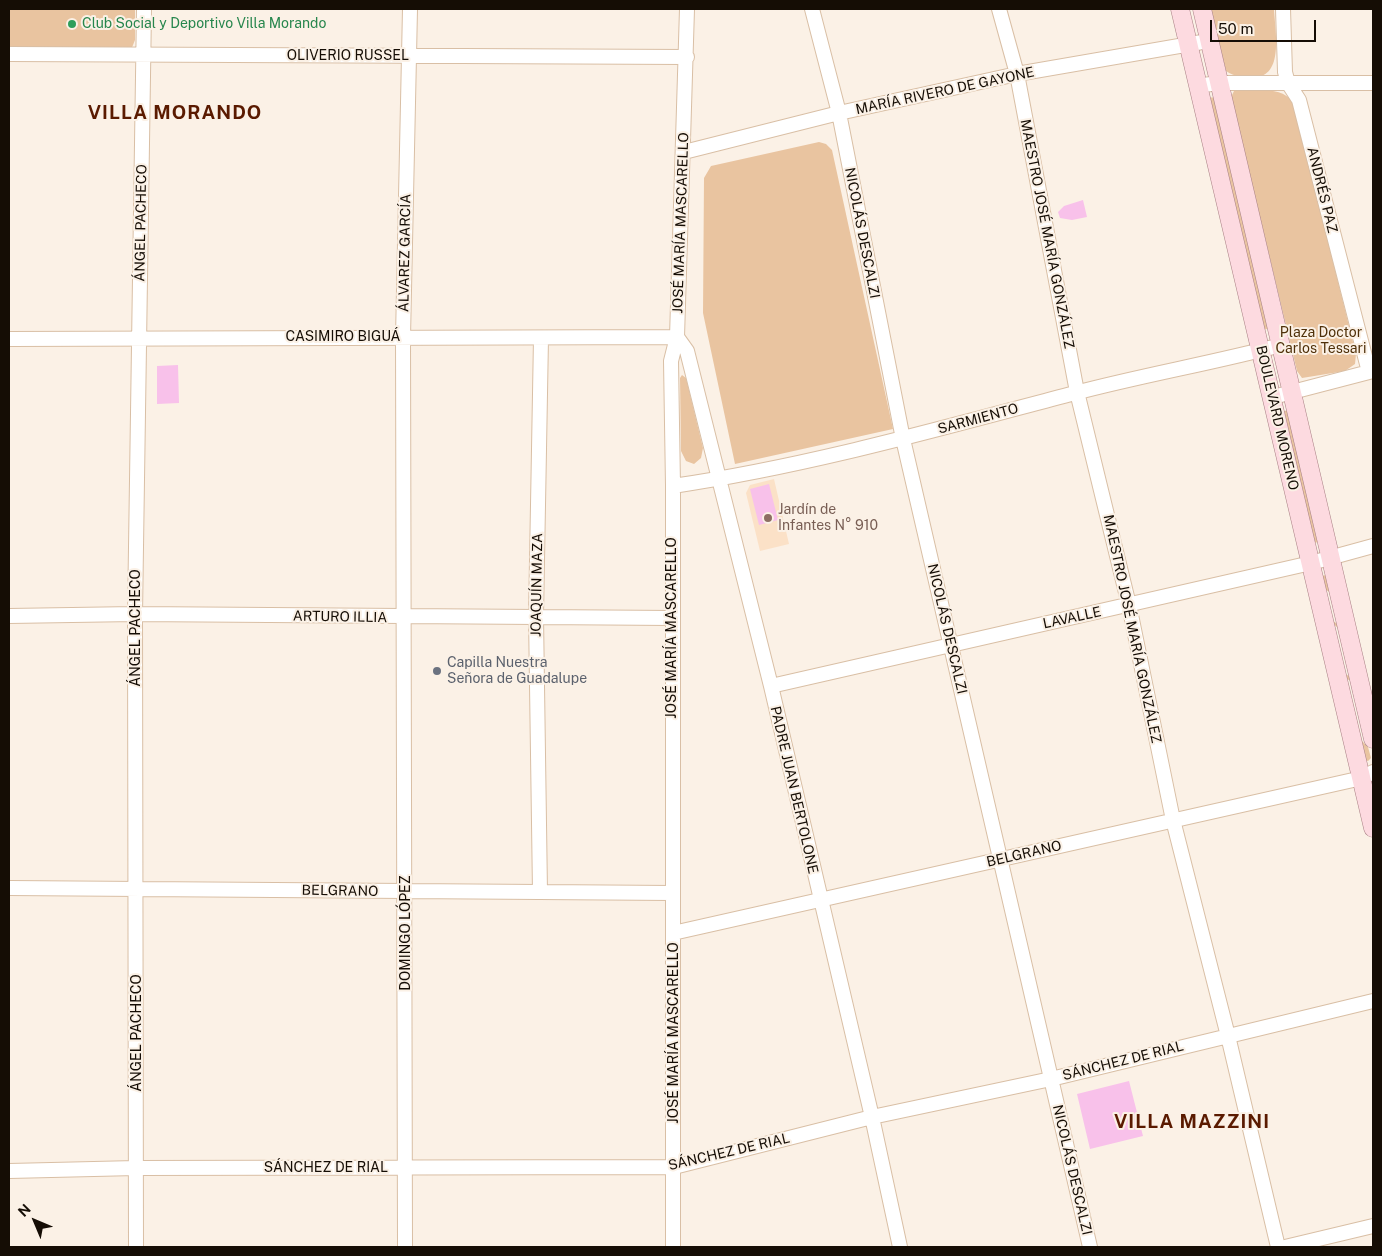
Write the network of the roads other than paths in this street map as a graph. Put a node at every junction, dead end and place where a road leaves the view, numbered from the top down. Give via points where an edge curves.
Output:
1 (144, 9) edge
2 (410, 9) edge
3 (687, 9) edge
4 (812, 9) edge
5 (999, 9) edge
6 (1180, 9) edge
7 (1202, 9) edge
8 (1282, 9) edge
9 (1208, 41) junction
10 (1189, 45) junction
11 (9, 54) edge
12 (144, 54) junction
13 (408, 56) junction
14 (687, 57) junction
15 (1017, 74) junction
16 (1218, 83) junction
17 (1288, 83) junction
18 (1373, 83) edge
19 (1197, 86) junction
20 (839, 113) junction
21 (684, 152) junction
22 (403, 337) junction
23 (541, 338) junction
24 (677, 338) junction
25 (9, 339) edge
26 (139, 339) junction
27 (1281, 345) junction
28 (1262, 350) junction
29 (1371, 372) edge
30 (1077, 392) junction
31 (1291, 392) junction
32 (1273, 397) junction
33 (903, 439) junction
34 (720, 479) junction
35 (673, 486) junction
36 (1373, 546) edge
37 (1332, 557) junction
38 (1311, 564) junction
39 (1129, 605) junction
40 (135, 614) junction
41 (9, 616) edge
42 (536, 616) junction
43 (406, 618) junction
44 (672, 618) junction
45 (950, 644) junction
46 (770, 686) junction
47 (1373, 739) edge
48 (1367, 775) edge
49 (1173, 820) junction
50 (1373, 828) edge
51 (1000, 860) junction
52 (9, 888) edge
53 (137, 889) junction
54 (406, 892) junction
55 (540, 892) junction
56 (672, 894) junction
57 (820, 901) junction
58 (673, 933) junction
59 (1373, 1001) edge
60 (1228, 1036) junction
61 (1051, 1079) junction
62 (872, 1117) junction
63 (674, 1167) junction
64 (136, 1168) junction
65 (406, 1168) junction
66 (9, 1171) edge
67 (1373, 1226) edge
68 (136, 1247) edge
69 (405, 1247) edge
70 (673, 1247) edge
71 (900, 1247) edge
72 (1090, 1247) edge
73 (1278, 1247) edge
74 (1285, 1247) edge

1 - 12 street, ÁNGEL PACHECO
2 - 13 street, ÁLVAREZ GARCÍA
3 - 14 street, JOSÉ MARÍA MASCARELLO
4 - 20 street, NICOLÁS DESCALZI
5 - 15 street, MAESTRO JOSÉ MARÍA GONZÁLEZ
6 - 10 main road, BOULEVARD MORENO
7 - 9 main road, BOULEVARD MORENO
8 - 17 street, ANDRÉS PAZ
9 - 10 street, MARÍA RIVERO DE GAYONE
9 - 16 main road, BOULEVARD MORENO
10 - 15 street, MARÍA RIVERO DE GAYONE
10 - 19 main road, BOULEVARD MORENO
11 - 12 street, OLIVERIO RUSSEL
12 - 13 street, OLIVERIO RUSSEL
12 - 26 street, ÁNGEL PACHECO
13 - 14 street, OLIVERIO RUSSEL
13 - 22 street, ÁLVAREZ GARCÍA
14 - 21 street, JOSÉ MARÍA MASCARELLO
15 - 20 street, MARÍA RIVERO DE GAYONE
15 - 30 street, MAESTRO JOSÉ MARÍA GONZÁLEZ
16 - 17 street
16 - 19 street
16 - 27 main road, BOULEVARD MORENO
17 - 18 street
17 - 29 street, ANDRÉS PAZ via 1299,100
19 - 28 main road, BOULEVARD MORENO
20 - 21 street, MARÍA RIVERO DE GAYONE
20 - 33 street, NICOLÁS DESCALZI
21 - 24 street, JOSÉ MARÍA MASCARELLO
22 - 23 street, CASIMIRO BIGUÁ
22 - 26 street, CASIMIRO BIGUÁ
22 - 43 street, ÁLVAREZ GARCÍA
23 - 24 street, CASIMIRO BIGUÁ
23 - 42 street, JOAQUÍN MAZA
24 - 34 street, PADRE JUAN BERTOLONE via 687,350
24 - 35 street, JOSÉ MARÍA MASCARELLO via 671,361
25 - 26 street, CASIMIRO BIGUÁ
26 - 40 street, ÁNGEL PACHECO
27 - 28 street, SARMIENTO
27 - 31 main road, BOULEVARD MORENO
28 - 30 street, SARMIENTO
28 - 32 main road, BOULEVARD MORENO
29 - 31 street
30 - 33 street, SARMIENTO
30 - 39 street, MAESTRO JOSÉ MARÍA GONZÁLEZ
31 - 32 street
31 - 37 main road, BOULEVARD MORENO
32 - 38 main road, BOULEVARD MORENO
33 - 34 street, SARMIENTO
33 - 45 street, NICOLÁS DESCALZI
34 - 35 street, SARMIENTO
34 - 46 street, PADRE JUAN BERTOLONE
35 - 44 street, JOSÉ MARÍA MASCARELLO
36 - 37 street, LAVALLE
37 - 38 street, LAVALLE
37 - 47 main road, BOULEVARD MORENO
38 - 39 street, LAVALLE
38 - 48 main road, BOULEVARD MORENO
39 - 45 street, LAVALLE
39 - 49 street, MAESTRO JOSÉ MARÍA GONZÁLEZ
40 - 41 street, ARTURO ILLIA
40 - 43 street, ARTURO ILLIA
40 - 53 street, ÁNGEL PACHECO
42 - 43 street, ARTURO ILLIA
42 - 44 street, ARTURO ILLIA
42 - 55 street, JOAQUÍN MAZA
43 - 54 street, DOMINGO LÓPEZ
44 - 56 street, JOSÉ MARÍA MASCARELLO
45 - 46 street, LAVALLE
45 - 51 street, NICOLÁS DESCALZI
46 - 57 street, PADRE JUAN BERTOLONE
48 - 49 street, BELGRANO
48 - 50 main road, BOULEVARD MORENO
49 - 51 street, BELGRANO
49 - 60 street, MAESTRO JOSÉ MARÍA GONZÁLEZ
51 - 57 street, BELGRANO
51 - 61 street, NICOLÁS DESCALZI
52 - 53 street, BELGRANO
53 - 54 street, BELGRANO
53 - 64 street, ÁNGEL PACHECO
54 - 55 street, BELGRANO
54 - 65 street, DOMINGO LÓPEZ
55 - 56 street, BELGRANO
56 - 58 street, JOSÉ MARÍA MASCARELLO
57 - 58 street, BELGRANO
57 - 62 street, PADRE JUAN BERTOLONE
58 - 63 street, JOSÉ MARÍA MASCARELLO
59 - 60 street, SÁNCHEZ DE RIAL
60 - 61 street, SÁNCHEZ DE RIAL
60 - 73 street, MAESTRO JOSÉ MARÍA GONZÁLEZ
61 - 62 street, SÁNCHEZ DE RIAL
61 - 72 street, NICOLÁS DESCALZI
62 - 63 street, SÁNCHEZ DE RIAL
62 - 71 street, PADRE JUAN BERTOLONE
63 - 65 street, SÁNCHEZ DE RIAL
63 - 70 street, JOSÉ MARÍA MASCARELLO
64 - 65 street, SÁNCHEZ DE RIAL
64 - 66 street, SÁNCHEZ DE RIAL
64 - 68 street, ÁNGEL PACHECO
65 - 69 street, DOMINGO LÓPEZ
67 - 74 street

